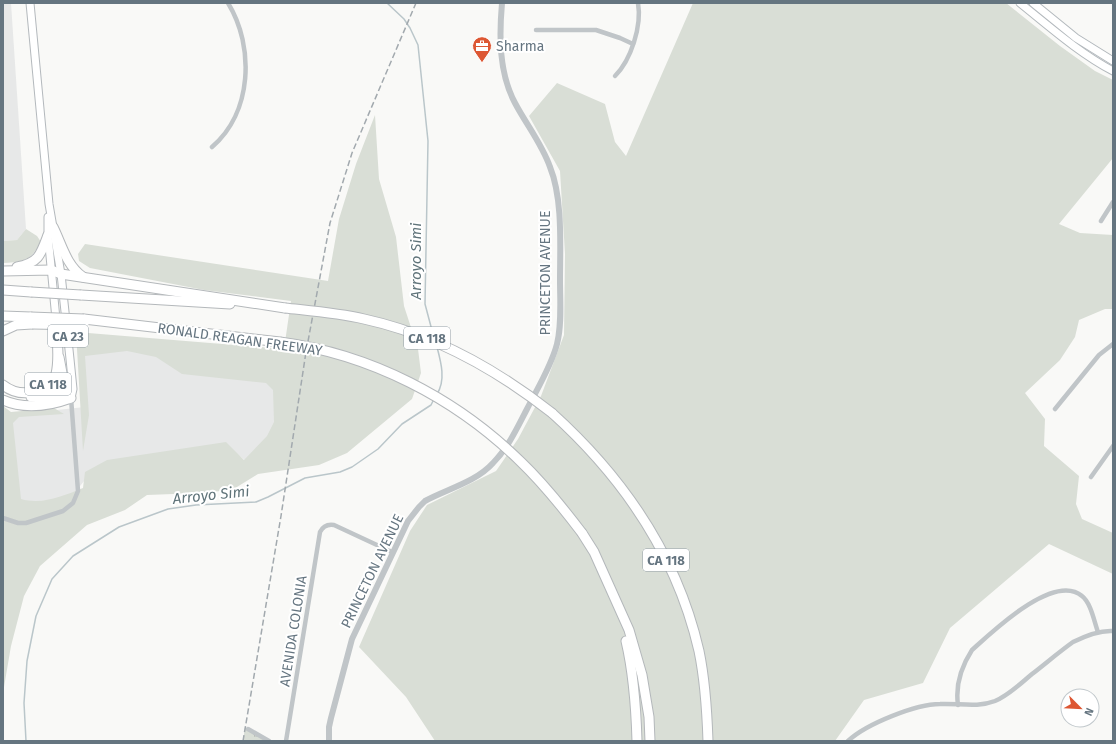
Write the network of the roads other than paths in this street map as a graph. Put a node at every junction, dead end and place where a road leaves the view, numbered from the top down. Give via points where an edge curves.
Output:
1 (30, 3) edge
2 (228, 3) edge
3 (502, 3) edge
4 (638, 3) edge
5 (1020, 3) edge
6 (1033, 3) edge
7 (536, 30) dead end
8 (633, 44) junction
9 (1113, 62) edge
10 (1113, 71) edge
11 (615, 76) dead end
12 (212, 147) dead end
13 (1113, 202) edge
14 (1101, 221) dead end
15 (51, 231) junction
16 (3, 270) edge
17 (51, 270) junction
18 (61, 274) junction
19 (84, 278) junction
20 (3, 290) edge
21 (285, 308) junction
22 (3, 316) edge
23 (31, 320) junction
24 (3, 331) edge
25 (57, 337) junction
26 (1113, 344) edge
27 (3, 385) edge
28 (14, 391) junction
29 (71, 398) junction
30 (3, 400) edge
31 (1055, 409) dead end
32 (1113, 446) edge
33 (1091, 477) dead end
34 (3, 518) edge
35 (392, 552) junction
36 (621, 612) junction
37 (1098, 632) junction
38 (1113, 632) edge
39 (699, 653) junction
40 (958, 705) junction
41 (248, 729) dead end
42 (269, 741) edge
43 (286, 741) edge
44 (329, 741) edge
45 (636, 741) edge
46 (650, 741) edge
47 (708, 741) edge
48 (714, 741) edge
49 (848, 741) edge

1 - 15 main road, CA 23
2 - 12 street via 235,15 243,43 244,85 233,122
3 - 35 street, PRINCETON AVENUE via 501,52 507,83 514,101 548,161 556,189 560,230 557,343 536,391 501,454 477,476 419,507 408,521
4 - 8 street via 639,20
5 - 10 main road via 1090,58
6 - 9 main road via 1076,38
7 - 8 street via 596,30
8 - 11 street via 622,68
13 - 14 street
15 - 16 highway, CA 23 via 36,260 27,265
15 - 17 main road, CA 118
15 - 18 main road, CA 23
15 - 19 highway via 68,261
16 - 17 highway
17 - 18 highway
17 - 25 main road, CA 118
18 - 19 highway
18 - 29 main road, CA 23 via 73,389
19 - 21 highway, CA 118
20 - 21 highway, bridge
21 - 39 highway, CA 118, bridge via 329,312 364,319 431,340 499,375 552,413 593,452 628,495 648,526 679,587
22 - 23 highway
23 - 24 highway
23 - 36 highway, RONALD REAGAN FREEWAY, bridge via 139,325 304,345 342,354 413,384 500,442 521,462 582,533 594,552
25 - 28 highway, CA 118 via 59,358 55,376 48,385 39,391
25 - 29 main road via 66,389
26 - 31 street via 1099,355
27 - 28 highway, CA 118
28 - 29 highway via 28,397
29 - 30 highway via 56,404 26,407
29 - 34 street via 78,491 73,503 63,511 26,523
32 - 33 street
35 - 43 street, AVENIDA COLONIA via 334,525 325,526 320,532
35 - 44 street, PRINCETON AVENUE via 352,639 331,718
36 - 45 highway via 634,677
36 - 46 highway, RONALD REAGAN FREEWAY via 642,676
37 - 38 street
37 - 40 street via 1073,642 1004,696 984,704
37 - 40 street via 1087,602 1076,592 1041,596 972,650 959,679
39 - 47 highway, CA 118
39 - 48 highway via 706,678
40 - 49 street via 939,704 918,708 860,731
41 - 42 street

